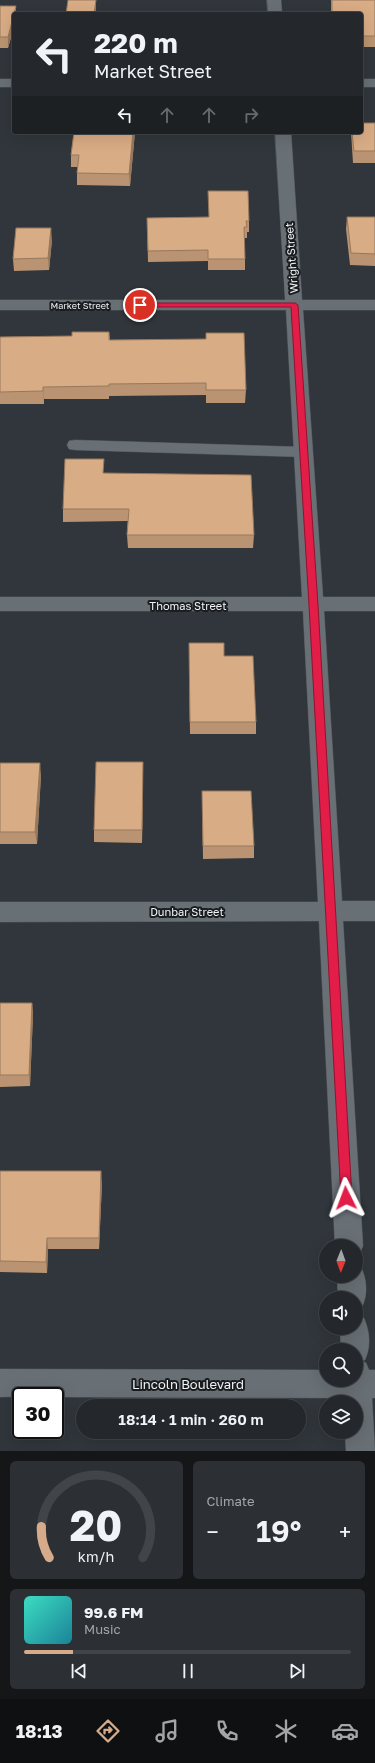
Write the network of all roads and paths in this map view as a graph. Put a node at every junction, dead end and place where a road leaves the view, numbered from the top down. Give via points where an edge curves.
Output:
1 (274, 0) edge
2 (275, 12) edge
3 (0, 82) edge
4 (12, 82) edge
5 (363, 83) edge
6 (375, 83) edge
7 (283, 134) edge
8 (0, 305) edge
9 (295, 305) junction
10 (375, 305) edge
11 (75, 445) dead end
12 (304, 452) junction
13 (0, 604) edge
14 (375, 604) edge
15 (314, 605) junction
16 (331, 911) junction
17 (375, 911) edge
18 (0, 912) edge
19 (349, 1239) edge
20 (319, 1380) edge
21 (0, 1383) edge
22 (363, 1387) edge
23 (361, 1451) edge

1 - 2 street
3 - 4 street
5 - 6 street
7 - 9 street, Wright Street
8 - 9 street, Market Street
9 - 10 street, Market Street
9 - 12 street, Wright Street
11 - 12 lane
12 - 15 street, Wright Street
13 - 15 street, Thomas Street
14 - 15 street, Thomas Street
15 - 16 street, Wright Street
16 - 17 street, Dunbar Street
16 - 18 street, Dunbar Street
16 - 19 street, Wright Street
20 - 21 street, Lincoln Boulevard
22 - 23 street

